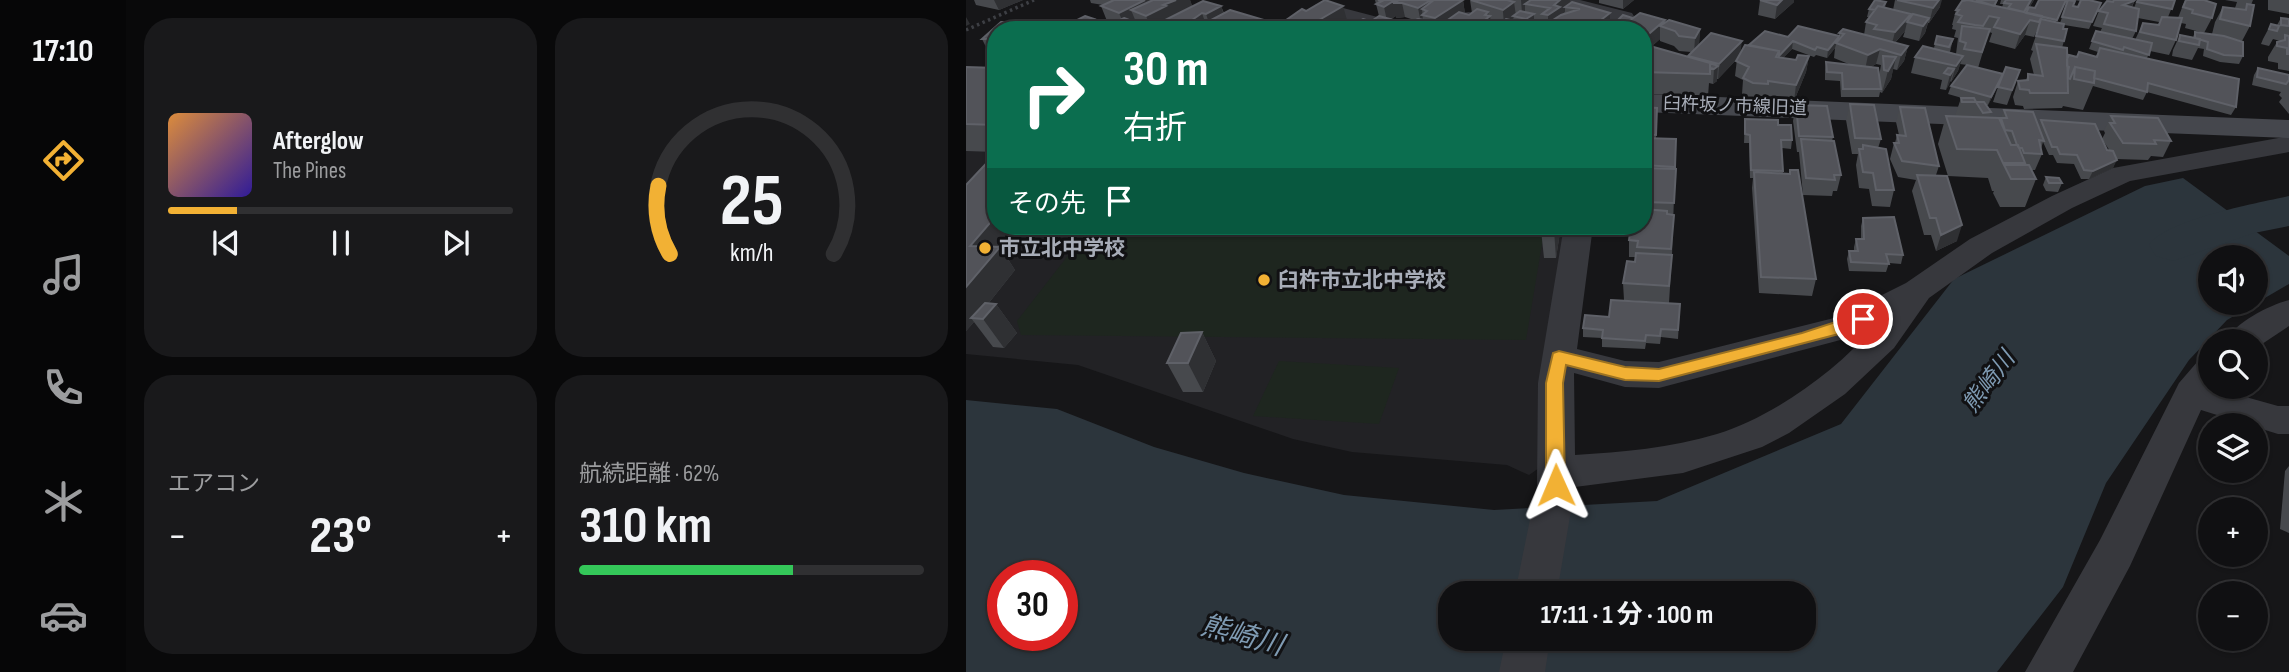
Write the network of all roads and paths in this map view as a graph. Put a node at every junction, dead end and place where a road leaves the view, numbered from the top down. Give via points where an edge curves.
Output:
1 (1034, 0) edge
2 (1556, 0) edge
3 (1323, 9) edge
4 (1469, 18) edge
5 (1624, 18) edge
6 (1367, 21) edge
7 (1480, 21) edge
8 (966, 30) edge
9 (1652, 103) edge
10 (2289, 130) edge
11 (2289, 144) edge
12 (1577, 235) edge
13 (1917, 291) junction
14 (2289, 311) edge
15 (2261, 329) edge
16 (1559, 357) junction
17 (2198, 388) edge
18 (2235, 399) edge
19 (2289, 420) edge
20 (1556, 478) junction
21 (1538, 581) edge
22 (1526, 651) edge
23 (1522, 672) edge
24 (2048, 672) edge

1 - 8 path
2 - 5 street
3 - 6 street
4 - 7 street
9 - 10 street, 臼杵坂ノ市線旧道
11 - 13 street via 2123,174 1981,246
12 - 16 street
13 - 16 street via 1848,326 1659,375 1625,373
13 - 20 street via 1907,312 1877,349 1814,397 1756,432 1727,446 1679,459
14 - 15 street
16 - 20 street
17 - 24 street via 2115,553
18 - 19 street via 2278,420
20 - 21 street
22 - 23 street

